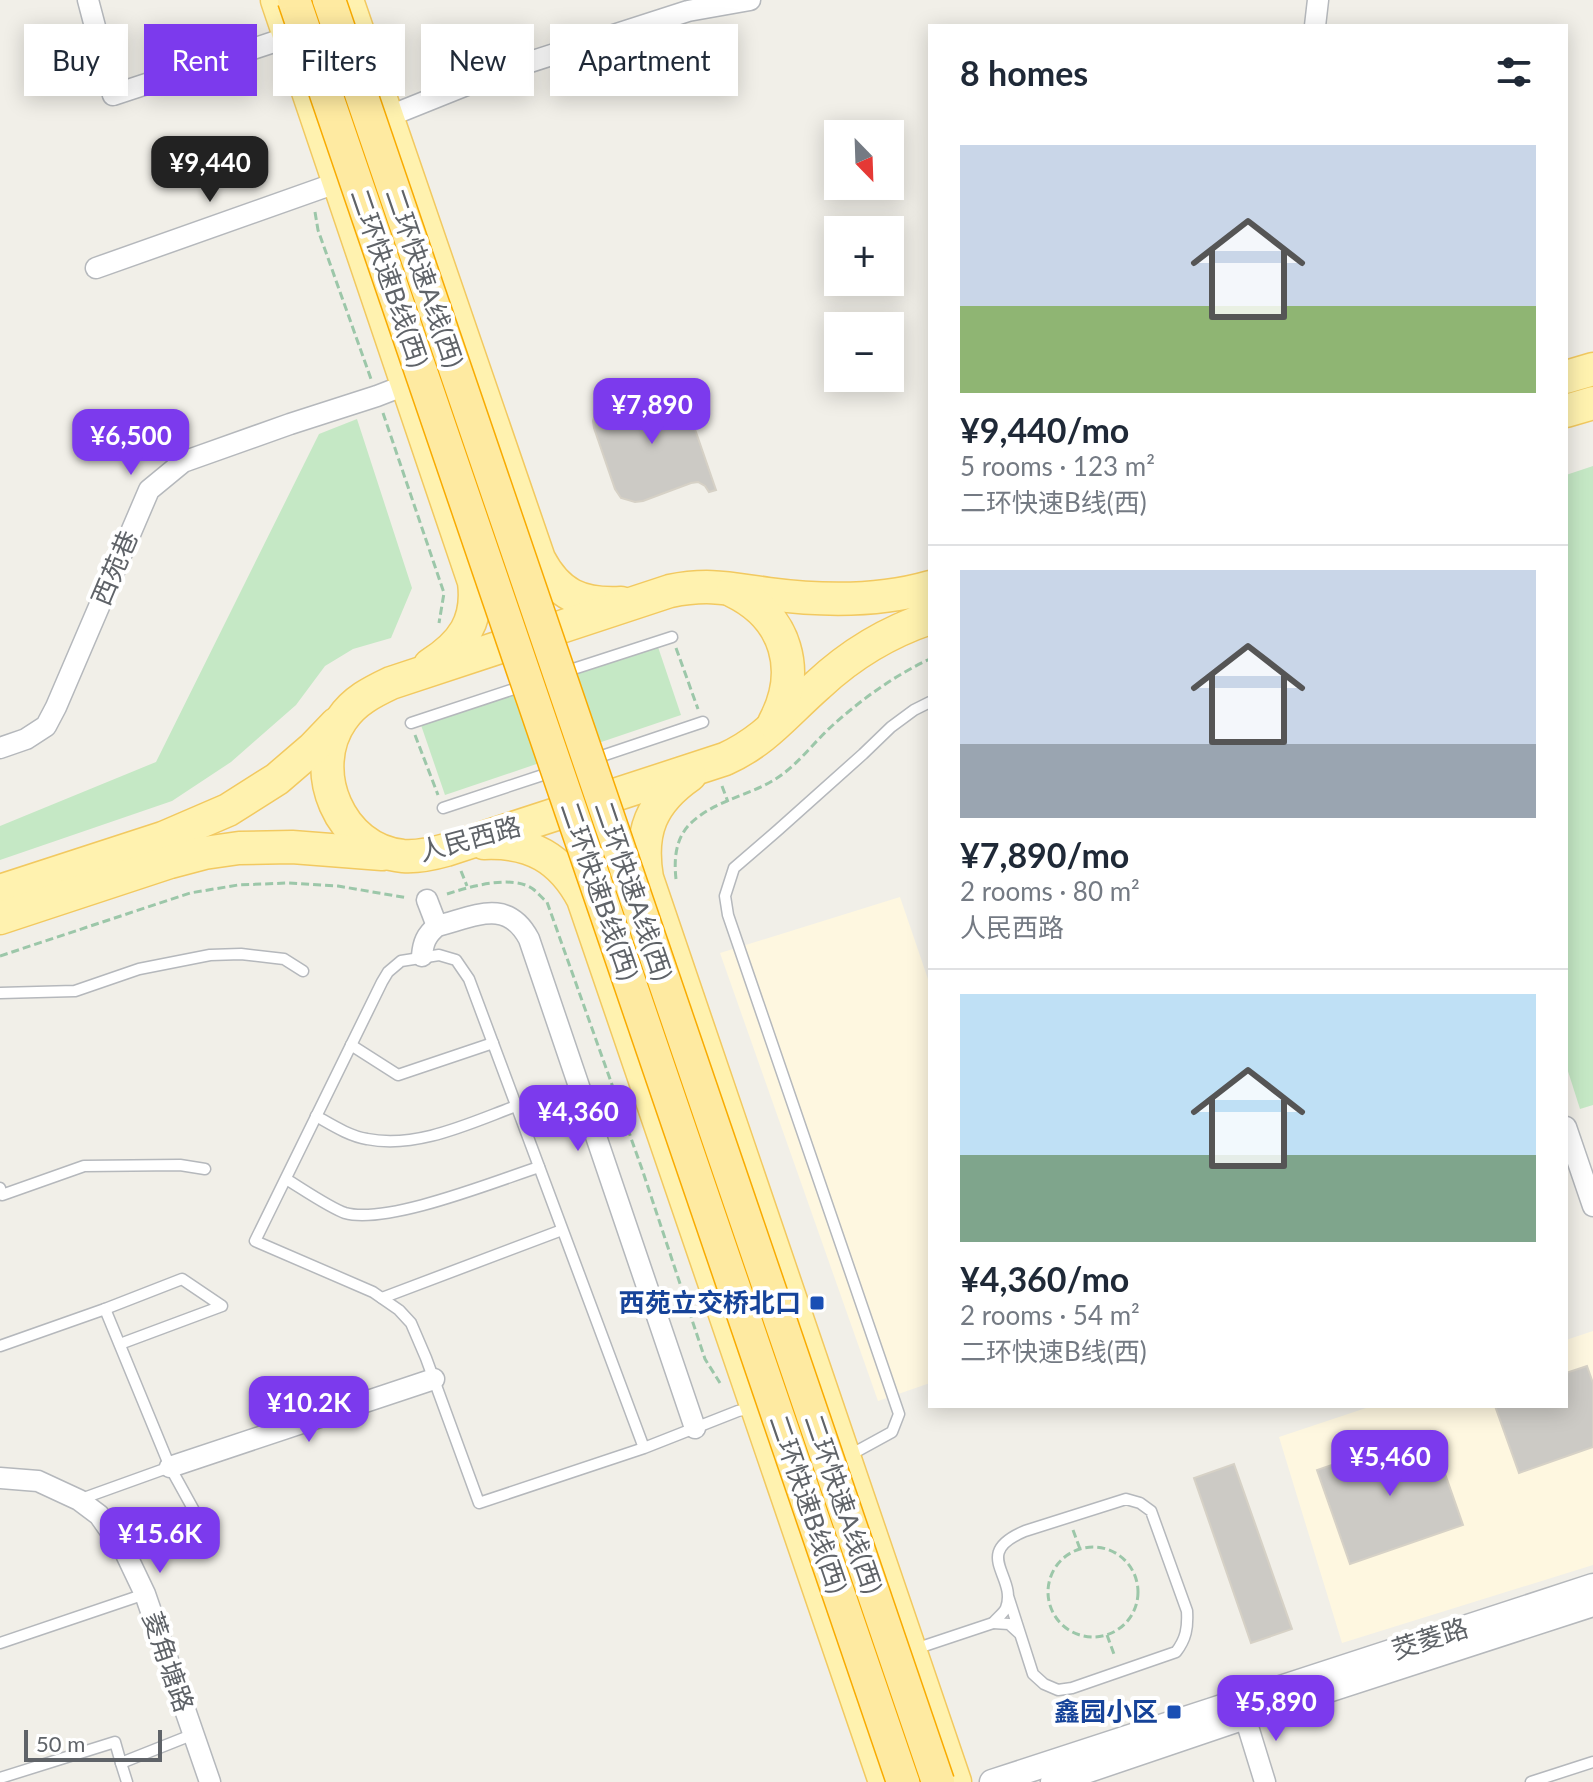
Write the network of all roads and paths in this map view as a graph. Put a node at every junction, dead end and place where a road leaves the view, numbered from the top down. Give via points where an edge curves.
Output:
1 (88, 0) edge
2 (277, 0) edge
3 (294, 0) edge
4 (329, 0) edge
5 (347, 0) edge
6 (750, 0) edge
7 (1318, 0) edge
8 (285, 24) edge
9 (1315, 24) edge
10 (273, 42) edge
11 (303, 96) edge
12 (387, 117) junction
13 (325, 187) junction
14 (96, 268) dead end
15 (1593, 369) edge
16 (1568, 376) edge
17 (408, 384) junction
18 (377, 396) junction
19 (1593, 403) edge
20 (1568, 410) edge
21 (507, 470) junction
22 (444, 489) junction
23 (713, 586) junction
24 (928, 587) edge
25 (670, 591) junction
26 (928, 619) edge
27 (436, 629) dead end
28 (672, 637) joint
29 (928, 660) edge
30 (391, 683) junction
31 (928, 703) edge
32 (354, 704) junction
33 (703, 722) joint
34 (411, 723) joint
35 (762, 738) junction
36 (0, 748) edge
37 (725, 759) junction
38 (443, 808) joint
39 (402, 856) junction
40 (452, 857) junction
41 (676, 883) dead end
42 (468, 887) junction
43 (0, 891) edge
44 (427, 900) junction
45 (0, 918) edge
46 (437, 926) junction
47 (0, 956) edge
48 (422, 956) junction
49 (303, 971) dead end
50 (0, 993) edge
51 (696, 1022) junction
52 (493, 1043) junction
53 (633, 1043) junction
54 (351, 1045) junction
55 (516, 1106) junction
56 (316, 1116) junction
57 (1568, 1133) edge
58 (539, 1167) junction
59 (205, 1169) dead end
60 (286, 1179) junction
61 (0, 1188) edge
62 (1593, 1206) edge
63 (562, 1230) junction
64 (382, 1298) junction
65 (105, 1309) junction
66 (120, 1344) junction
67 (0, 1346) edge
68 (434, 1379) junction
69 (748, 1409) junction
70 (695, 1428) junction
71 (644, 1448) junction
72 (844, 1458) junction
73 (170, 1467) junction
74 (0, 1478) edge
75 (79, 1500) junction
76 (1068, 1516) junction
77 (207, 1534) dead end
78 (1080, 1549) junction
79 (1593, 1586) edge
80 (145, 1594) junction
81 (1008, 1596) junction
82 (1593, 1604) edge
83 (993, 1623) junction
84 (1020, 1634) junction
85 (1107, 1635) junction
86 (0, 1643) edge
87 (910, 1651) junction
88 (1120, 1670) junction
89 (1245, 1717) junction
90 (194, 1734) junction
91 (1593, 1762) edge
92 (121, 1763) junction
93 (0, 1778) edge
94 (127, 1782) edge
95 (210, 1782) edge
96 (885, 1782) edge
97 (905, 1782) edge
98 (936, 1782) edge
99 (955, 1782) edge
100 (992, 1782) edge
101 (1053, 1782) edge
102 (1265, 1782) edge
103 (1531, 1782) edge

1 - 10 street via 113,95
2 - 8 main road
3 - 97 highway, 二环快速B线(西), bridge
4 - 98 highway, 二环快速A线(西), bridge
5 - 12 main road
6 - 12 street via 688,11 499,72
7 - 9 street
11 - 13 main road
12 - 21 main road
13 - 14 street
13 - 17 main road
13 - 18 path via 318,230
15 - 16 main road
17 - 18 street, 西苑巷
17 - 22 main road
18 - 27 path via 444,593
18 - 36 street, 西苑巷 via 183,462 149,490 46,726
19 - 20 main road
21 - 22 main road via 502,495 482,508 458,505
21 - 25 main road via 539,559 564,592 611,604
22 - 30 main road via 474,582 474,613 448,652
23 - 24 main road, 人民西路 via 832,599
23 - 25 main road, 人民西路
23 - 35 main road, 人民西路 via 732,590 762,609 784,647 788,690
25 - 30 main road, 人民西路
26 - 35 main road, 人民西路 via 857,654
28 - 33 path
28 - 34 lane
29 - 41 path via 871,694 783,774 687,827 674,860
30 - 32 main road, 人民西路
31 - 72 lane via 891,727 734,868 725,896 899,1414 892,1432
32 - 39 main road, 人民西路 via 337,727 329,752 329,787 354,832
32 - 43 main road via 290,768 228,810 175,834
33 - 38 lane
34 - 38 path
35 - 37 main road, 人民西路
37 - 40 main road, 人民西路
37 - 51 main road via 699,769 670,790 652,816 644,845 647,878
39 - 40 main road, 人民西路
39 - 45 main road via 292,847 221,850
40 - 42 path
40 - 53 main road via 484,843 518,845 548,857 564,871 583,899
42 - 44 path
42 - 69 path via 512,881 532,888 547,902 705,1359
44 - 46 street
44 - 47 path via 338,886 238,885 190,893
46 - 48 street via 423,942
46 - 70 street via 493,912 510,916 529,939
48 - 52 lane via 456,960 469,979
48 - 54 lane via 401,961 388,972
49 - 50 lane via 284,959 210,955 139,969 75,991
51 - 53 main road via 675,1003 651,1003 634,1021
51 - 72 main road
52 - 54 lane via 398,1075
52 - 55 lane
53 - 69 main road
54 - 56 lane
55 - 56 lane via 423,1138 398,1141 366,1139
55 - 58 lane
56 - 60 lane
57 - 62 street
58 - 60 lane via 425,1205 360,1215 344,1212
58 - 63 lane
59 - 61 lane via 84,1166 2,1195
60 - 64 lane via 255,1241
63 - 64 lane
63 - 71 lane
64 - 68 lane via 411,1323
65 - 66 lane
65 - 66 lane via 182,1279 222,1306
65 - 67 lane
66 - 73 lane
68 - 71 lane via 479,1503
68 - 73 street
69 - 70 lane
69 - 96 main road
70 - 71 lane
72 - 87 main road
73 - 75 lane
73 - 77 lane
74 - 75 street, 菱角塘路 via 38,1481
75 - 80 street, 菱角塘路 via 99,1515 116,1539
76 - 78 path
76 - 81 lane via 1012,1536 1002,1546 997,1560
76 - 88 lane via 1126,1499 1151,1511 1187,1611 1185,1640 1176,1652
78 - 85 path via 1116,1553 1136,1579 1134,1611 1121,1628
78 - 85 path via 1051,1574 1049,1606 1069,1631 1090,1638
79 - 100 street, 茭菱路
80 - 86 lane
80 - 90 street, 菱角塘路
81 - 83 lane via 1005,1610
81 - 84 lane
82 - 89 street, 茭菱路
83 - 84 lane via 1009,1624
83 - 87 lane
84 - 88 lane via 1033,1674 1058,1690
85 - 88 path
87 - 99 main road
89 - 101 street, 茭菱路
89 - 102 street
90 - 92 lane
90 - 95 street, 菱角塘路
91 - 103 lane
92 - 93 lane via 115,1742
92 - 94 lane
97 - 98 main road via 907,1743

